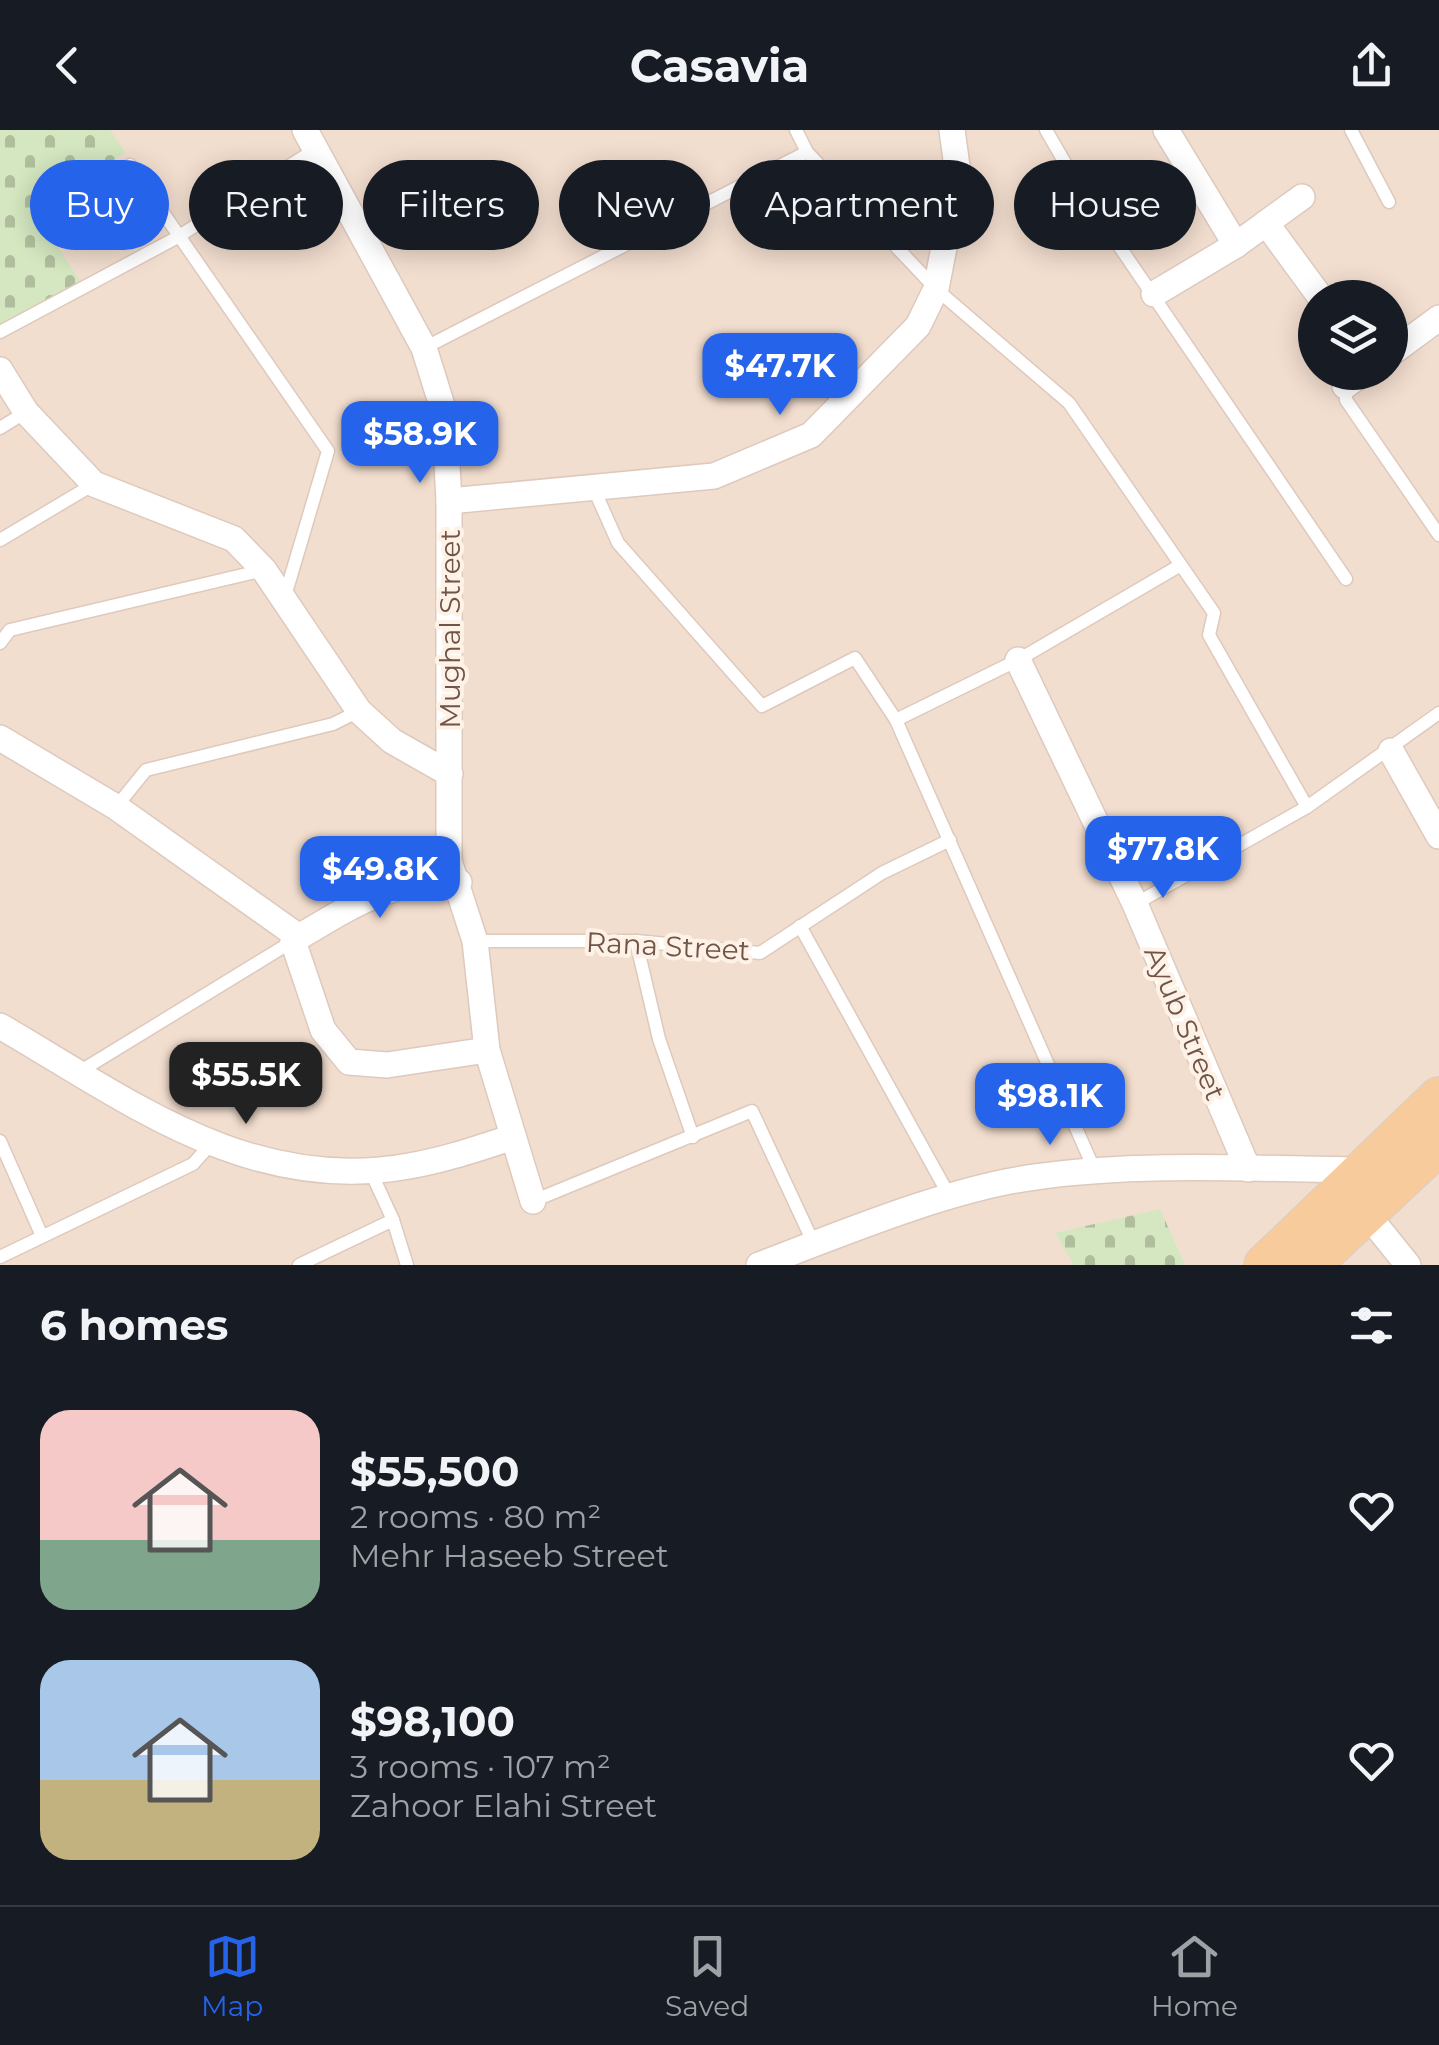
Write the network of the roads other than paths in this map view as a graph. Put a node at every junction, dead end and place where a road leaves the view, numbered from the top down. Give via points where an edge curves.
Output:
1 (796, 130) edge
2 (952, 130) edge
3 (1046, 130) edge
4 (1166, 130) edge
5 (1351, 130) edge
6 (311, 140) edge
7 (807, 152) junction
8 (1302, 197) dead end
9 (1389, 202) dead end
10 (1266, 223) junction
11 (169, 227) edge
12 (176, 238) junction
13 (1236, 245) junction
14 (1308, 280) edge
15 (936, 289) junction
16 (1154, 294) junction
17 (1439, 318) edge
18 (0, 332) edge
19 (1408, 341) edge
20 (424, 348) junction
21 (0, 370) edge
22 (1350, 390) edge
23 (26, 412) junction
24 (0, 428) edge
25 (94, 484) junction
26 (593, 487) junction
27 (449, 501) junction
28 (1439, 535) edge
29 (0, 540) edge
30 (1179, 566) junction
31 (264, 570) junction
32 (1346, 579) dead end
33 (282, 603) junction
34 (0, 643) edge
35 (1018, 660) junction
36 (359, 711) junction
37 (1439, 712) edge
38 (896, 720) junction
39 (0, 738) edge
40 (1391, 751) junction
41 (450, 774) junction
42 (116, 807) junction
43 (1308, 807) junction
44 (1439, 836) edge
45 (950, 840) junction
46 (454, 872) junction
47 (1134, 904) junction
48 (800, 926) junction
49 (296, 939) junction
50 (636, 941) junction
51 (475, 942) junction
52 (0, 1026) edge
53 (487, 1050) junction
54 (79, 1072) junction
55 (1439, 1097) edge
56 (693, 1136) junction
57 (513, 1137) junction
58 (0, 1141) edge
59 (1439, 1145) edge
60 (210, 1146) junction
61 (1248, 1169) junction
62 (370, 1170) junction
63 (1364, 1170) junction
64 (1096, 1171) junction
65 (951, 1199) junction
66 (533, 1201) joint
67 (1366, 1212) junction
68 (393, 1220) junction
69 (42, 1236) junction
70 (814, 1244) junction
71 (0, 1256) edge
72 (299, 1265) edge
73 (407, 1265) edge
74 (759, 1265) edge
75 (1264, 1265) edge
76 (1311, 1265) edge
77 (1408, 1265) edge

1 - 7 lane
2 - 15 street via 958,174
3 - 16 lane
4 - 13 street
5 - 9 lane
6 - 12 lane
6 - 20 street, Mughal Street
7 - 15 lane
7 - 20 lane
8 - 10 street
10 - 13 street
10 - 14 street
11 - 12 lane
12 - 18 lane
12 - 33 lane via 328,452
13 - 16 street
15 - 26 street via 918,326 812,435 714,476
15 - 30 lane via 1069,403
16 - 32 lane
17 - 19 street
20 - 27 street, Mughal Street via 444,412
21 - 23 street
22 - 28 lane via 1346,400
23 - 24 lane
23 - 25 street
25 - 29 lane
25 - 31 street via 234,539
26 - 27 street
26 - 38 lane via 618,543 762,706 854,658
27 - 41 street, Mughal Street
30 - 35 lane
30 - 43 lane via 1214,613 1209,635
31 - 33 street
31 - 34 lane via 10,630
33 - 36 street
35 - 38 lane
35 - 47 street, Ayub Street
36 - 41 street via 418,759
36 - 42 lane via 333,724 146,770
37 - 40 lane
38 - 45 lane
39 - 42 street
40 - 43 lane
40 - 44 street
41 - 46 street, Mughal Street
42 - 49 street
43 - 47 lane
45 - 48 lane, Rana Street via 882,873
45 - 64 lane
46 - 49 street via 372,894
46 - 51 street, Mughal Street
47 - 61 street, Ayub Street
48 - 50 lane, Rana Street via 760,952
48 - 65 lane
49 - 53 street via 323,1030 349,1062 387,1066
49 - 54 lane
50 - 51 lane, Rana Street
50 - 56 lane via 658,1039
51 - 53 street, Mughal Street
52 - 54 street
53 - 57 street, Mughal Street
54 - 60 street
55 - 63 main road
56 - 66 lane
56 - 70 lane via 752,1111
57 - 62 street via 451,1157
57 - 66 street, Mughal Street
58 - 69 lane
59 - 67 main road
60 - 62 street via 305,1168
60 - 69 lane via 193,1164
61 - 63 street
61 - 64 street
62 - 68 lane
63 - 75 main road
64 - 65 street via 1032,1177
65 - 70 street
67 - 76 main road
67 - 77 street
68 - 72 lane
68 - 73 lane
69 - 71 lane
70 - 74 street

